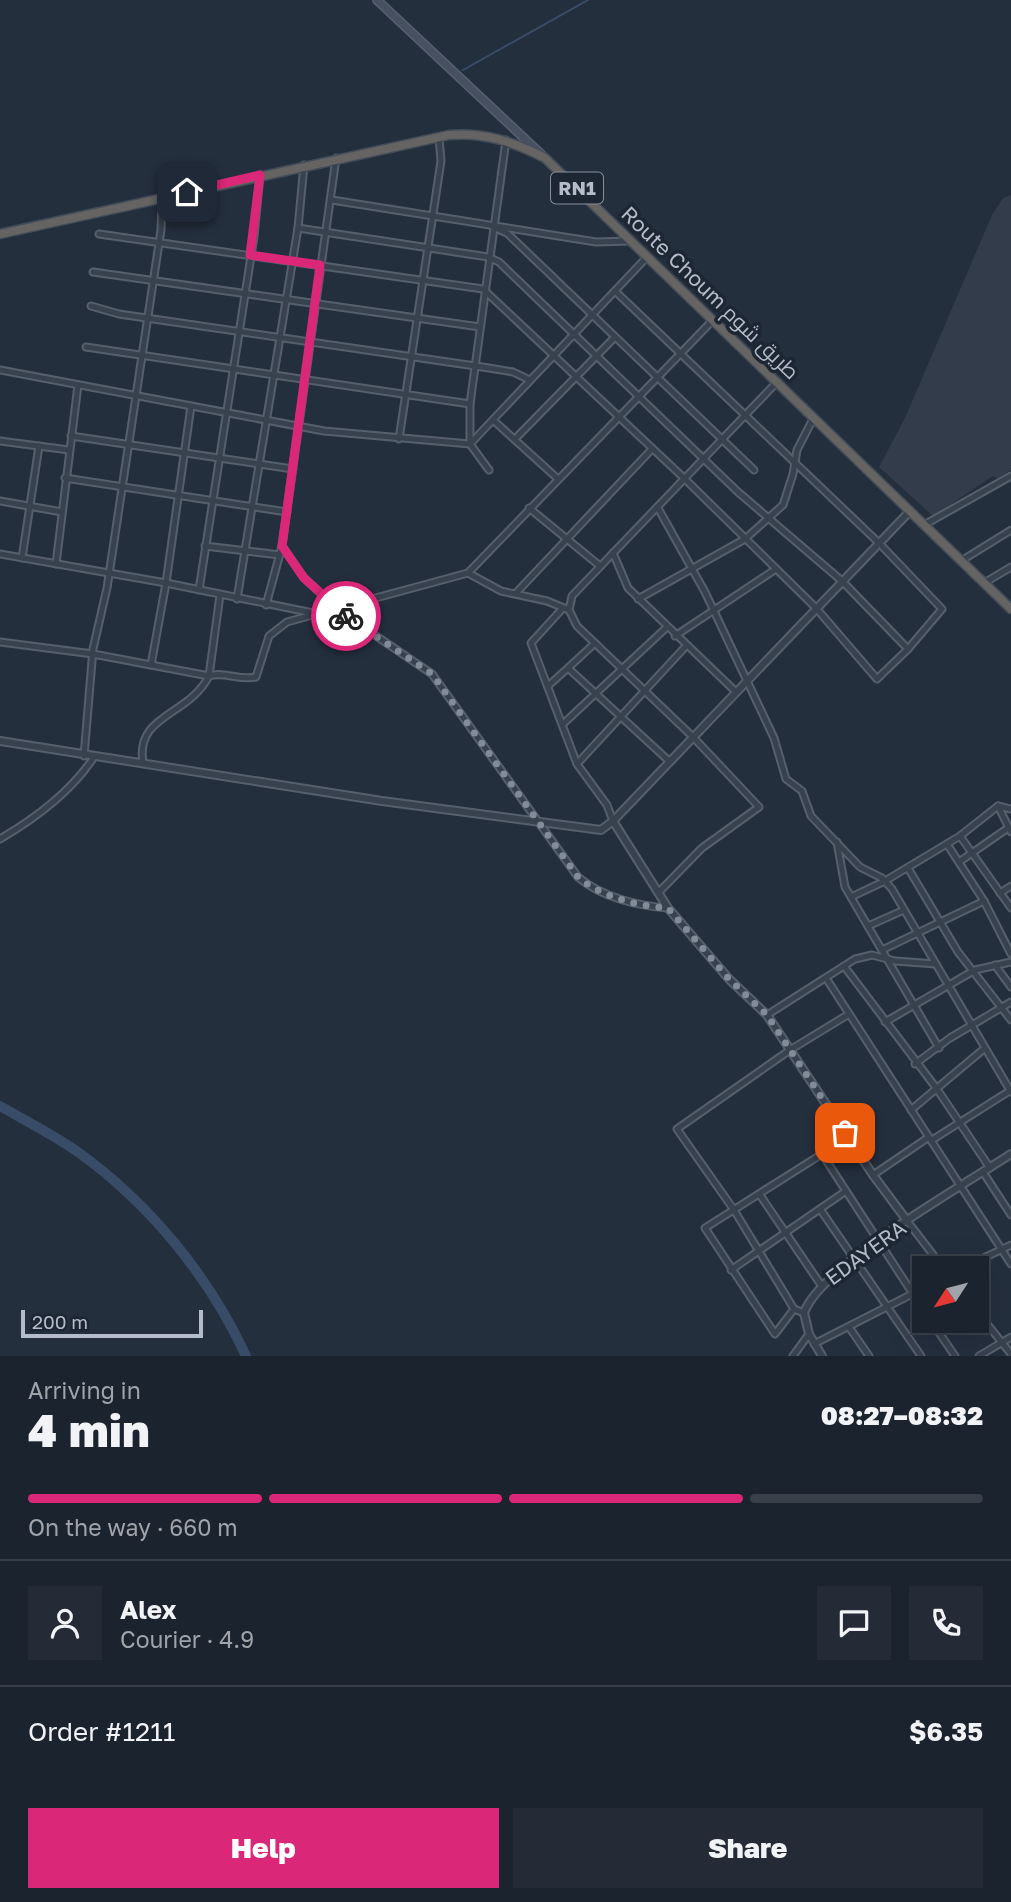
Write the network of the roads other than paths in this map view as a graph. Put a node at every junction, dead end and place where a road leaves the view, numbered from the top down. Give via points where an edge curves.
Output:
1 (377, 0) edge
2 (439, 137) junction
3 (506, 140) junction
4 (336, 158) junction
5 (545, 158) junction
6 (304, 166) junction
7 (260, 175) junction
8 (162, 198) junction
9 (332, 200) junction
10 (433, 216) junction
11 (493, 227) junction
12 (298, 228) junction
13 (325, 232) junction
14 (0, 234) edge
15 (99, 234) dead end
16 (631, 241) junction
17 (158, 242) junction
18 (427, 249) junction
19 (250, 255) junction
20 (488, 257) junction
21 (647, 257) junction
22 (292, 261) junction
23 (320, 265) junction
24 (93, 272) dead end
25 (153, 280) junction
26 (422, 281) junction
27 (483, 289) junction
28 (615, 291) junction
29 (245, 293) junction
30 (287, 299) junction
31 (315, 303) junction
32 (91, 306) dead end
33 (592, 315) junction
34 (146, 318) junction
35 (416, 318) junction
36 (713, 320) junction
37 (480, 327) junction
38 (239, 332) junction
39 (573, 334) junction
40 (615, 337) junction
41 (281, 338) junction
42 (310, 342) junction
43 (86, 347) dead end
44 (680, 354) junction
45 (554, 355) junction
46 (140, 356) junction
47 (597, 356) junction
48 (413, 358) junction
49 (475, 366) junction
50 (0, 370) edge
51 (231, 370) junction
52 (275, 376) junction
53 (657, 377) junction
54 (578, 378) junction
55 (305, 380) junction
56 (530, 380) junction
57 (777, 383) junction
58 (78, 385) junction
59 (134, 396) junction
60 (406, 396) junction
61 (639, 396) junction
62 (470, 404) junction
63 (191, 406) junction
64 (225, 412) junction
65 (746, 416) junction
66 (814, 417) junction
67 (618, 418) junction
68 (267, 420) junction
69 (493, 420) junction
70 (299, 426) junction
71 (71, 436) junction
72 (398, 439) junction
73 (515, 439) junction
74 (724, 439) junction
75 (0, 441) edge
76 (127, 443) junction
77 (470, 444) junction
78 (39, 446) junction
79 (652, 449) junction
80 (69, 450) junction
81 (185, 451) junction
82 (219, 459) junction
83 (705, 460) junction
84 (793, 461) junction
85 (260, 464) junction
86 (293, 469) junction
87 (489, 470) dead end
88 (754, 470) dead end
89 (65, 478) junction
90 (1010, 478) edge
91 (558, 480) junction
92 (686, 480) junction
93 (121, 487) junction
94 (178, 496) junction
95 (212, 500) junction
96 (0, 501) edge
97 (30, 506) junction
98 (253, 506) junction
99 (529, 508) junction
100 (659, 508) junction
101 (910, 511) junction
102 (62, 512) junction
103 (287, 512) junction
104 (770, 517) junction
105 (924, 525) junction
106 (1011, 530) edge
107 (566, 538) junction
108 (745, 539) junction
109 (879, 543) junction
110 (205, 546) junction
111 (282, 546) junction
112 (245, 551) junction
113 (613, 553) junction
114 (0, 554) edge
115 (280, 555) junction
116 (22, 558) junction
117 (961, 561) junction
118 (56, 564) junction
119 (600, 566) junction
120 (1011, 567) edge
121 (776, 569) junction
122 (693, 570) junction
123 (109, 572) junction
124 (468, 573) junction
125 (842, 581) junction
126 (166, 583) junction
127 (984, 583) junction
128 (199, 590) junction
129 (516, 593) junction
130 (220, 595) junction
131 (237, 599) junction
132 (638, 599) junction
133 (266, 605) junction
134 (1010, 606) edge
135 (336, 607) junction
136 (816, 608) junction
137 (566, 609) junction
138 (713, 611) junction
139 (314, 614) junction
140 (667, 628) junction
141 (675, 636) junction
142 (0, 642) edge
143 (595, 643) junction
144 (686, 646) junction
145 (908, 649) junction
146 (93, 654) junction
147 (151, 665) junction
148 (568, 668) junction
149 (622, 669) junction
150 (209, 676) junction
151 (745, 682) junction
152 (548, 686) junction
153 (646, 691) junction
154 (735, 691) junction
155 (594, 693) junction
156 (621, 718) junction
157 (563, 724) junction
158 (693, 737) junction
159 (0, 741) edge
160 (84, 756) junction
161 (94, 757) junction
162 (669, 761) junction
163 (142, 764) junction
164 (577, 764) junction
165 (998, 806) junction
166 (1011, 809) edge
167 (537, 819) junction
168 (613, 821) junction
169 (1010, 830) edge
170 (960, 836) junction
171 (0, 839) edge
172 (837, 841) junction
173 (947, 844) junction
174 (974, 852) junction
175 (959, 862) junction
176 (908, 868) junction
177 (885, 881) junction
178 (1011, 886) edge
179 (658, 893) junction
180 (1000, 893) junction
181 (851, 897) junction
182 (984, 901) junction
183 (668, 908) junction
184 (1011, 908) edge
185 (904, 910) junction
186 (940, 922) junction
187 (868, 926) junction
188 (917, 932) junction
189 (882, 950) junction
190 (1011, 954) edge
191 (888, 959) junction
192 (1011, 962) edge
193 (936, 964) junction
194 (995, 965) junction
195 (844, 966) junction
196 (975, 971) junction
197 (825, 978) junction
198 (948, 984) junction
199 (1011, 987) edge
200 (1011, 1002) edge
201 (914, 1006) junction
202 (1002, 1007) junction
203 (849, 1014) junction
204 (767, 1015) junction
205 (1011, 1020) edge
206 (885, 1022) junction
207 (972, 1026) junction
208 (939, 1048) junction
209 (985, 1048) junction
210 (790, 1050) junction
211 (915, 1064) junction
212 (937, 1090) junction
213 (1011, 1091) edge
214 (911, 1110) junction
215 (958, 1124) junction
216 (930, 1139) junction
217 (1011, 1154) edge
218 (990, 1168) junction
219 (983, 1172) junction
220 (873, 1175) junction
221 (961, 1186) junction
222 (846, 1191) junction
223 (760, 1195) junction
224 (820, 1209) junction
225 (734, 1210) junction
226 (1011, 1215) edge
227 (908, 1222) junction
228 (785, 1233) junction
229 (878, 1241) junction
230 (1011, 1245) edge
231 (1002, 1249) junction
232 (759, 1251) junction
233 (934, 1256) edge
234 (987, 1256) edge
235 (853, 1258) junction
236 (1011, 1264) edge
237 (731, 1270) junction
238 (821, 1285) junction
239 (912, 1292) edge
240 (912, 1295) edge
241 (887, 1308) junction
242 (794, 1309) junction
243 (804, 1313) junction
244 (989, 1326) edge
245 (849, 1327) junction
246 (809, 1334) junction
247 (940, 1334) edge
248 (1011, 1337) edge
249 (1002, 1342) junction
250 (814, 1344) junction
251 (1011, 1354) edge
252 (793, 1356) edge
253 (822, 1356) edge
254 (869, 1356) edge
255 (921, 1356) edge
256 (955, 1356) edge
257 (979, 1356) edge

1 - 5 main road
2 - 3 highway, Route Choum طريق شوم / RN1
2 - 4 highway, Route Choum طريق شوم / RN1
2 - 10 street via 441,161
3 - 5 highway, Route Choum طريق شوم / RN1
3 - 11 street
4 - 6 highway, Route Choum طريق شوم / RN1
4 - 9 street
5 - 16 highway, Route Choum طريق شوم / RN1
6 - 7 highway, Route Choum طريق شوم / RN1
6 - 12 street
7 - 8 highway, Route Choum طريق شوم / RN1
7 - 19 street
8 - 14 highway, Route Choum طريق شوم / RN1
8 - 17 street
9 - 10 street
9 - 13 street
10 - 11 street
10 - 18 street
11 - 16 street via 596,242
11 - 20 street
11 - 33 street via 508,233
12 - 13 street
12 - 22 street
13 - 18 street
13 - 23 street
15 - 17 street
16 - 21 highway, Route Choum طريق شوم / RN1
17 - 19 street
17 - 25 street
18 - 20 street
18 - 26 street
19 - 22 street
19 - 29 street
20 - 27 street
20 - 39 street
21 - 28 street
21 - 36 highway, Route Choum طريق شوم / RN1
22 - 23 street
22 - 30 street
23 - 26 street
23 - 31 street
24 - 25 street
25 - 29 street
25 - 34 street
26 - 27 street
26 - 35 street
27 - 37 street
27 - 45 street
28 - 33 street
28 - 44 street
29 - 30 street
29 - 38 street
30 - 31 street
30 - 41 street
31 - 35 street
31 - 42 street
32 - 34 street
33 - 39 street
33 - 40 street
34 - 38 street
34 - 46 street
35 - 37 street
35 - 48 street
36 - 44 street
36 - 57 highway, Route Choum طريق شوم / RN1
37 - 49 street
38 - 41 street
38 - 51 street
39 - 45 street
39 - 47 street
40 - 47 street
40 - 53 street
41 - 42 street
41 - 52 street
42 - 48 street
42 - 55 street
43 - 46 street
44 - 53 street
44 - 65 street
45 - 54 street
45 - 56 street
46 - 51 street
46 - 59 street
47 - 54 street
47 - 61 street
48 - 49 street
48 - 60 street
49 - 56 street via 513,372
49 - 62 street
50 - 58 street
51 - 52 street
51 - 64 street
52 - 55 street
52 - 68 street
53 - 61 street
53 - 74 street
54 - 67 street
54 - 73 street
55 - 60 street
55 - 70 street
56 - 69 street
57 - 65 street
57 - 66 highway, Route Choum طريق شوم / RN1
58 - 59 street
58 - 71 street
59 - 63 street
59 - 76 street
60 - 62 street
60 - 72 street
61 - 67 street
61 - 83 street
62 - 77 street
63 - 64 street
63 - 81 street
64 - 68 street
64 - 82 street
65 - 74 street
65 - 84 street
66 - 84 street
66 - 101 highway, Route Choum طريق شوم / RN1
67 - 79 street
67 - 91 street
68 - 70 street
68 - 85 street
69 - 73 street
69 - 77 street
70 - 72 street
70 - 86 street
71 - 76 street
71 - 80 street
72 - 77 street
73 - 91 street
74 - 83 street
74 - 88 street
75 - 78 street
76 - 81 street
76 - 93 street
77 - 87 street
78 - 80 street
78 - 97 street
79 - 92 street
79 - 107 street
80 - 89 street
81 - 82 street
81 - 94 street
82 - 85 street
82 - 95 street
83 - 92 street
83 - 104 street
84 - 104 street via 786,496
84 - 109 street
85 - 86 street
85 - 98 street
86 - 103 street
89 - 93 street
89 - 102 street
90 - 105 street
91 - 99 street
92 - 100 street
92 - 108 street
93 - 94 street
93 - 123 street
94 - 95 street
94 - 126 street
95 - 98 street
95 - 110 street
96 - 97 street
97 - 102 street
97 - 116 street
98 - 103 street
98 - 112 street
99 - 107 street
99 - 124 street
100 - 113 street
100 - 122 street
101 - 105 highway, Route Choum طريق شوم / RN1
101 - 109 street
102 - 118 street
103 - 111 street
104 - 108 street
104 - 125 street
105 - 117 highway, Route Choum طريق شوم / RN1
106 - 117 street
107 - 119 street
107 - 129 street
108 - 121 street
108 - 122 street
109 - 125 street
109 - 145 street via 942,610
110 - 112 street
110 - 128 street
111 - 115 street
111 - 135 street via 304,578
112 - 115 street
112 - 131 street
113 - 119 street
113 - 132 street via 620,575
114 - 116 street
115 - 133 street
116 - 118 street
117 - 127 highway, Route Choum طريق شوم / RN1
118 - 123 street
119 - 137 street
120 - 127 street
121 - 136 street
121 - 138 street
122 - 132 street
122 - 138 street
123 - 126 street
123 - 146 street
124 - 129 street via 501,591
124 - 135 street
125 - 136 street
125 - 145 street
126 - 128 street
126 - 147 street
127 - 134 highway, Route Choum طريق شوم / RN1
128 - 130 street
129 - 137 street
130 - 131 street
130 - 150 street
131 - 133 street
132 - 140 street
133 - 139 street
135 - 139 street
135 - 167 street via 432,674
136 - 145 street via 877,678
136 - 151 street
137 - 143 street
137 - 152 street via 531,643
138 - 141 street
138 - 151 street
139 - 150 street via 287,622 269,636 256,677
140 - 141 street
140 - 149 street
141 - 144 street
142 - 146 street
143 - 148 street
143 - 149 street
144 - 153 street
144 - 154 street
146 - 147 street
146 - 160 street
147 - 150 street
148 - 152 street
148 - 155 street
149 - 153 street
149 - 155 street
150 - 163 street via 198,694 146,732 141,742
151 - 154 street
151 - 172 street via 774,738 786,779 802,791 810,816
152 - 157 street
153 - 156 street
153 - 158 street
154 - 158 street
155 - 156 street
155 - 157 street
156 - 162 street
156 - 164 street
157 - 164 street
158 - 162 street
158 - 179 street via 760,807 702,848
159 - 160 street
160 - 161 street
161 - 163 street
161 - 171 street via 58,798
162 - 168 street
163 - 167 street via 382,801
164 - 168 street
165 - 166 street
165 - 169 street
165 - 170 street
167 - 168 street via 601,830
167 - 183 street via 587,885 648,907
168 - 179 street
169 - 174 street
170 - 173 street
170 - 174 street
172 - 177 street via 860,867
172 - 181 street
173 - 175 street
173 - 176 street
174 - 175 street
174 - 180 street
175 - 182 street
176 - 177 street
176 - 186 street
177 - 181 street
177 - 185 street
178 - 180 street
179 - 183 street
180 - 184 street
181 - 187 street
182 - 186 street
182 - 190 street
183 - 204 street
185 - 187 street
185 - 188 street
186 - 188 street
186 - 196 street
187 - 189 street
188 - 189 street
188 - 193 street
189 - 191 street
191 - 193 street
191 - 195 street via 872,955
191 - 201 street
192 - 194 street
193 - 198 street
194 - 196 street
194 - 199 street
195 - 197 street
195 - 206 street
196 - 198 street
196 - 202 street
197 - 203 street
197 - 204 street
198 - 201 street
198 - 207 street
200 - 202 street
201 - 206 street
201 - 208 street
202 - 205 street
202 - 207 street
203 - 210 street
203 - 214 street
204 - 210 street
206 - 211 street
207 - 208 street
207 - 209 street
208 - 211 street
209 - 212 street
209 - 213 street
210 - 220 street
210 - 225 street via 677,1129
211 - 212 street
212 - 214 street
212 - 215 street
213 - 215 street
214 - 216 street
215 - 216 street
215 - 218 street
216 - 220 street
216 - 221 street
217 - 218 street, EDAYERA
218 - 219 street, EDAYERA
219 - 221 street, EDAYERA
219 - 226 street
220 - 227 street
221 - 227 street, EDAYERA
221 - 231 street
222 - 223 street via 822,1154
222 - 224 street
222 - 229 street
223 - 225 street
223 - 228 street
224 - 228 street
224 - 235 street
225 - 232 street
225 - 237 street via 705,1228
227 - 229 street, EDAYERA
227 - 233 street
228 - 232 street
228 - 238 street
229 - 235 street, EDAYERA
229 - 239 street
230 - 231 street
231 - 234 street
231 - 236 street
232 - 237 street
232 - 242 street
235 - 238 street, EDAYERA
235 - 241 street
237 - 242 street via 775,1334
238 - 243 street, EDAYERA
240 - 241 street
241 - 245 street
241 - 255 street
242 - 243 street
243 - 246 street
244 - 249 street
245 - 250 street
245 - 254 street
246 - 250 street
246 - 252 street
247 - 256 street
248 - 249 street
249 - 251 street
249 - 257 street
250 - 253 street

